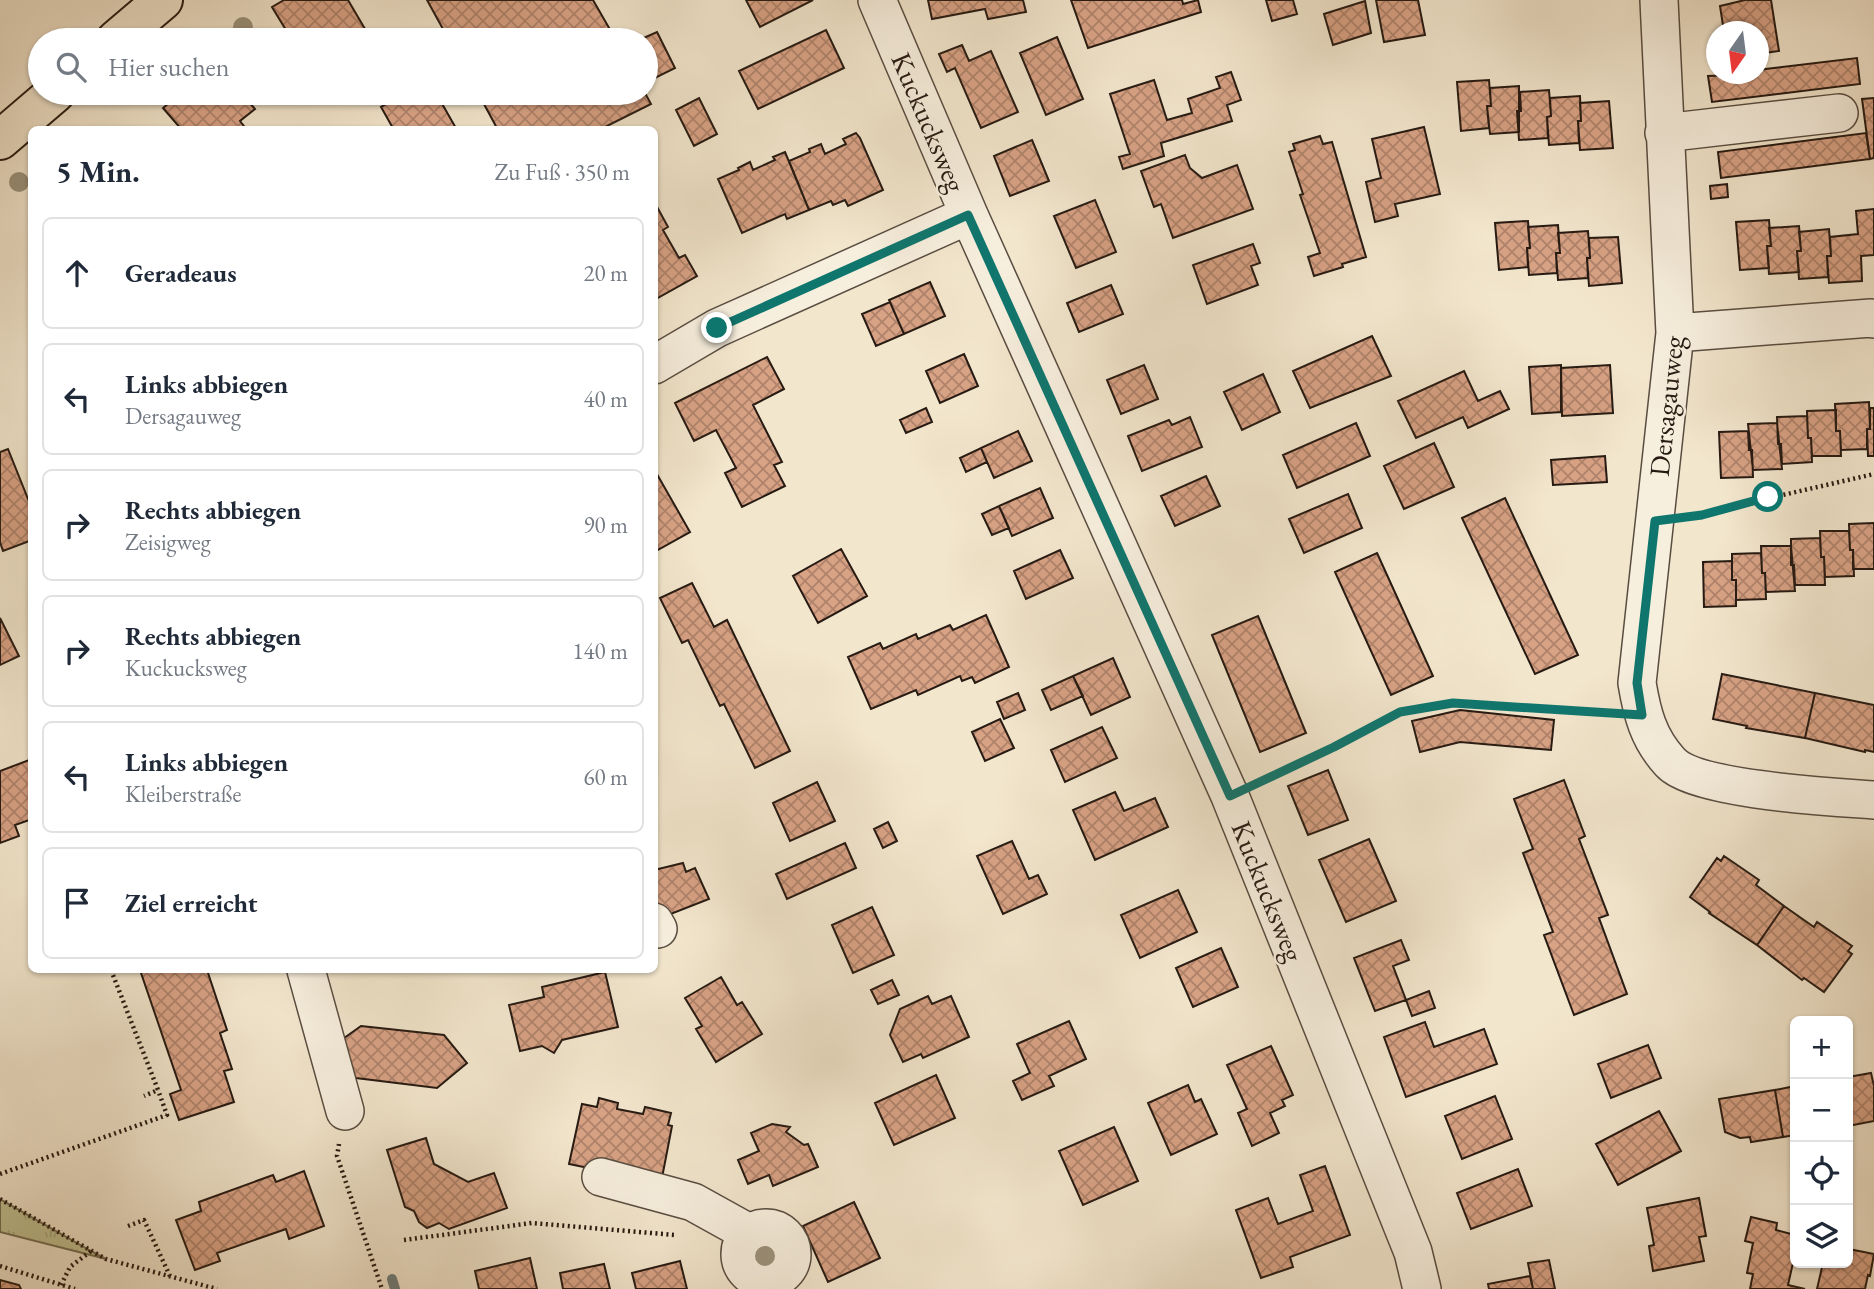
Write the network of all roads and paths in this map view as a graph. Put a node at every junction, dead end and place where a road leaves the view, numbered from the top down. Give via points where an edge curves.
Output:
1 (163, 0) edge
2 (877, 0) edge
3 (1659, 0) edge
4 (130, 28) edge
5 (41, 105) edge
6 (1839, 113) dead end
7 (1664, 132) junction
8 (0, 140) edge
9 (968, 215) junction
10 (1874, 319) edge
11 (1675, 333) junction
12 (658, 363) edge
13 (1874, 474) edge
14 (1655, 521) junction
15 (1642, 715) junction
16 (1230, 796) junction
17 (1874, 800) edge
18 (112, 973) edge
19 (307, 973) edge
20 (159, 1090) junction
21 (144, 1096) dead end
22 (345, 1111) joint
23 (0, 1174) edge
24 (601, 1177) dead end
25 (0, 1199) edge
26 (128, 1226) dead end
27 (677, 1235) dead end
28 (404, 1240) dead end
29 (91, 1251) junction
30 (0, 1266) edge
31 (170, 1276) junction
32 (50, 1280) junction
33 (768, 1283) edge
34 (61, 1285) junction
35 (52, 1289) edge
36 (75, 1289) edge
37 (217, 1289) edge
38 (382, 1289) edge
39 (1422, 1289) edge

1 - 4 main road
2 - 9 street, Kuckucksweg
3 - 7 street, Dersagauweg
5 - 8 main road
6 - 7 street
7 - 11 street, Dersagauweg
9 - 12 street via 717,328
9 - 16 street, Kuckucksweg
10 - 11 street
11 - 14 street, Dersagauweg
13 - 14 path via 1702,515
14 - 15 street, Dersagauweg via 1637,683
15 - 16 path via 1453,703 1400,712
15 - 17 street, Dersagauweg via 1671,764 1696,777 1797,794
16 - 39 street, Kuckucksweg via 1413,1252
18 - 20 path
19 - 22 street
20 - 21 path
20 - 23 path via 167,1115
22 - 38 path via 337,1156
24 - 33 street via 693,1202 750,1233 774,1228 792,1248 790,1265
25 - 29 path
26 - 31 path via 144,1220
27 - 28 path via 532,1223
29 - 31 path
29 - 34 path via 70,1267
30 - 32 path
31 - 37 path
32 - 34 path
32 - 35 path
34 - 36 path

